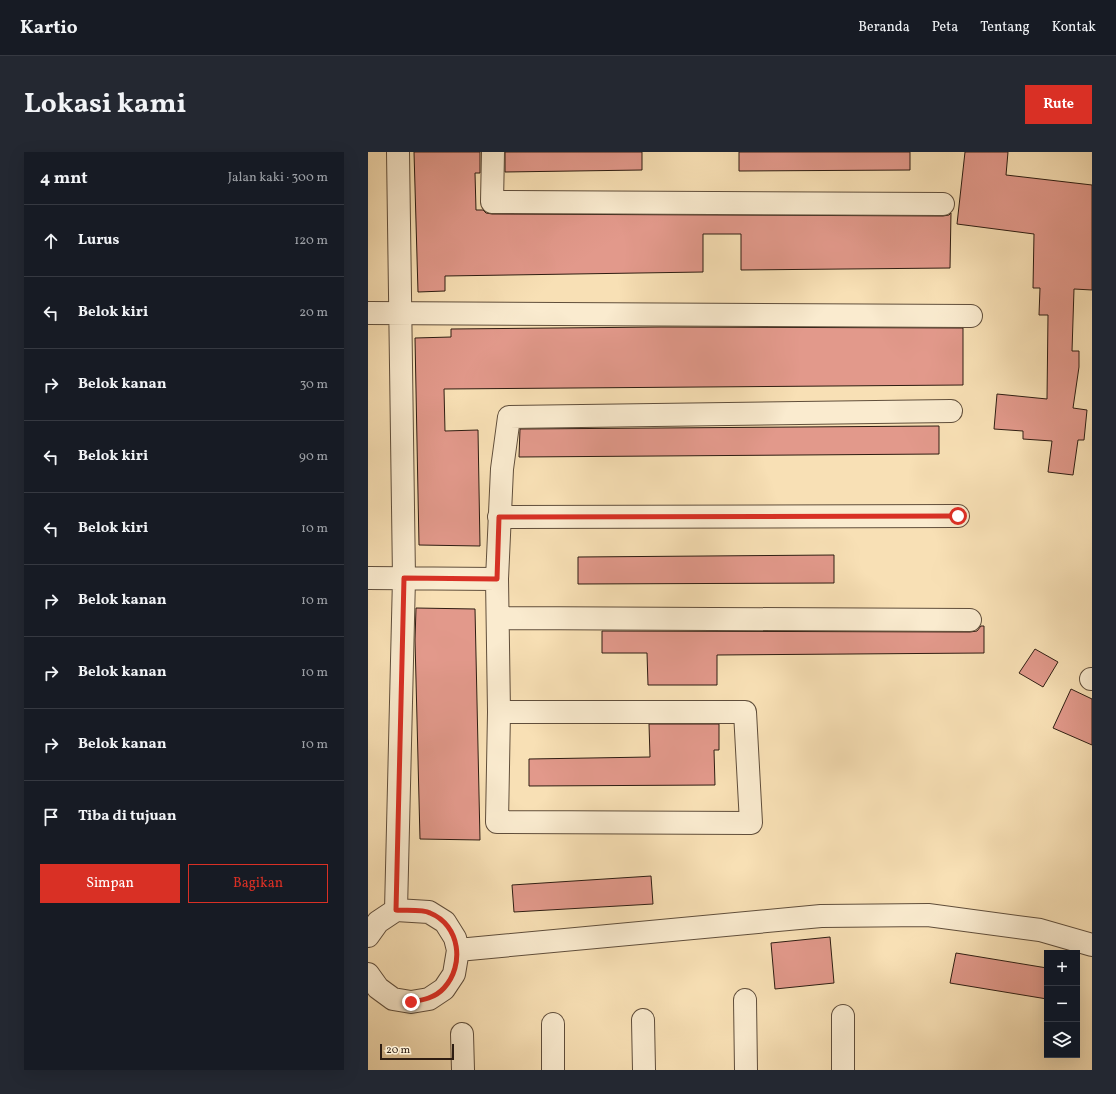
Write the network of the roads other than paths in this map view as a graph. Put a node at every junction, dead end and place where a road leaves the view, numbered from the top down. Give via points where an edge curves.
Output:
1 (398, 152) edge
2 (493, 152) edge
3 (942, 204) dead end
4 (368, 313) edge
5 (401, 313) junction
6 (971, 316) dead end
7 (951, 411) dead end
8 (958, 516) dead end
9 (499, 517) junction
10 (368, 578) edge
11 (404, 578) junction
12 (497, 579) junction
13 (498, 618) junction
14 (970, 620) dead end
15 (499, 712) junction
16 (396, 910) junction
17 (368, 936) edge
18 (1092, 945) edge
19 (458, 950) junction
20 (368, 974) edge
21 (745, 1000) dead end
22 (843, 1016) dead end
23 (642, 1020) dead end
24 (553, 1024) dead end
25 (462, 1034) dead end
26 (463, 1070) edge
27 (553, 1070) edge
28 (644, 1070) edge
29 (746, 1070) edge
30 (843, 1070) edge

1 - 5 street
2 - 3 street via 492,202
4 - 5 street
5 - 6 street
5 - 11 street
7 - 9 street via 509,417
8 - 9 street
9 - 12 street
10 - 11 street
11 - 12 street
11 - 16 street
12 - 13 street
13 - 14 street
13 - 15 street
15 - 15 street via 497,822 751,823 745,712
16 - 17 street via 378,922
16 - 19 street via 429,912 445,922 455,938
18 - 19 street via 1040,930 928,915 821,916
19 - 20 street via 454,974 444,989 429,999 411,1002 393,999 378,988
21 - 29 street
22 - 30 street
23 - 28 street
24 - 27 street
25 - 26 street

